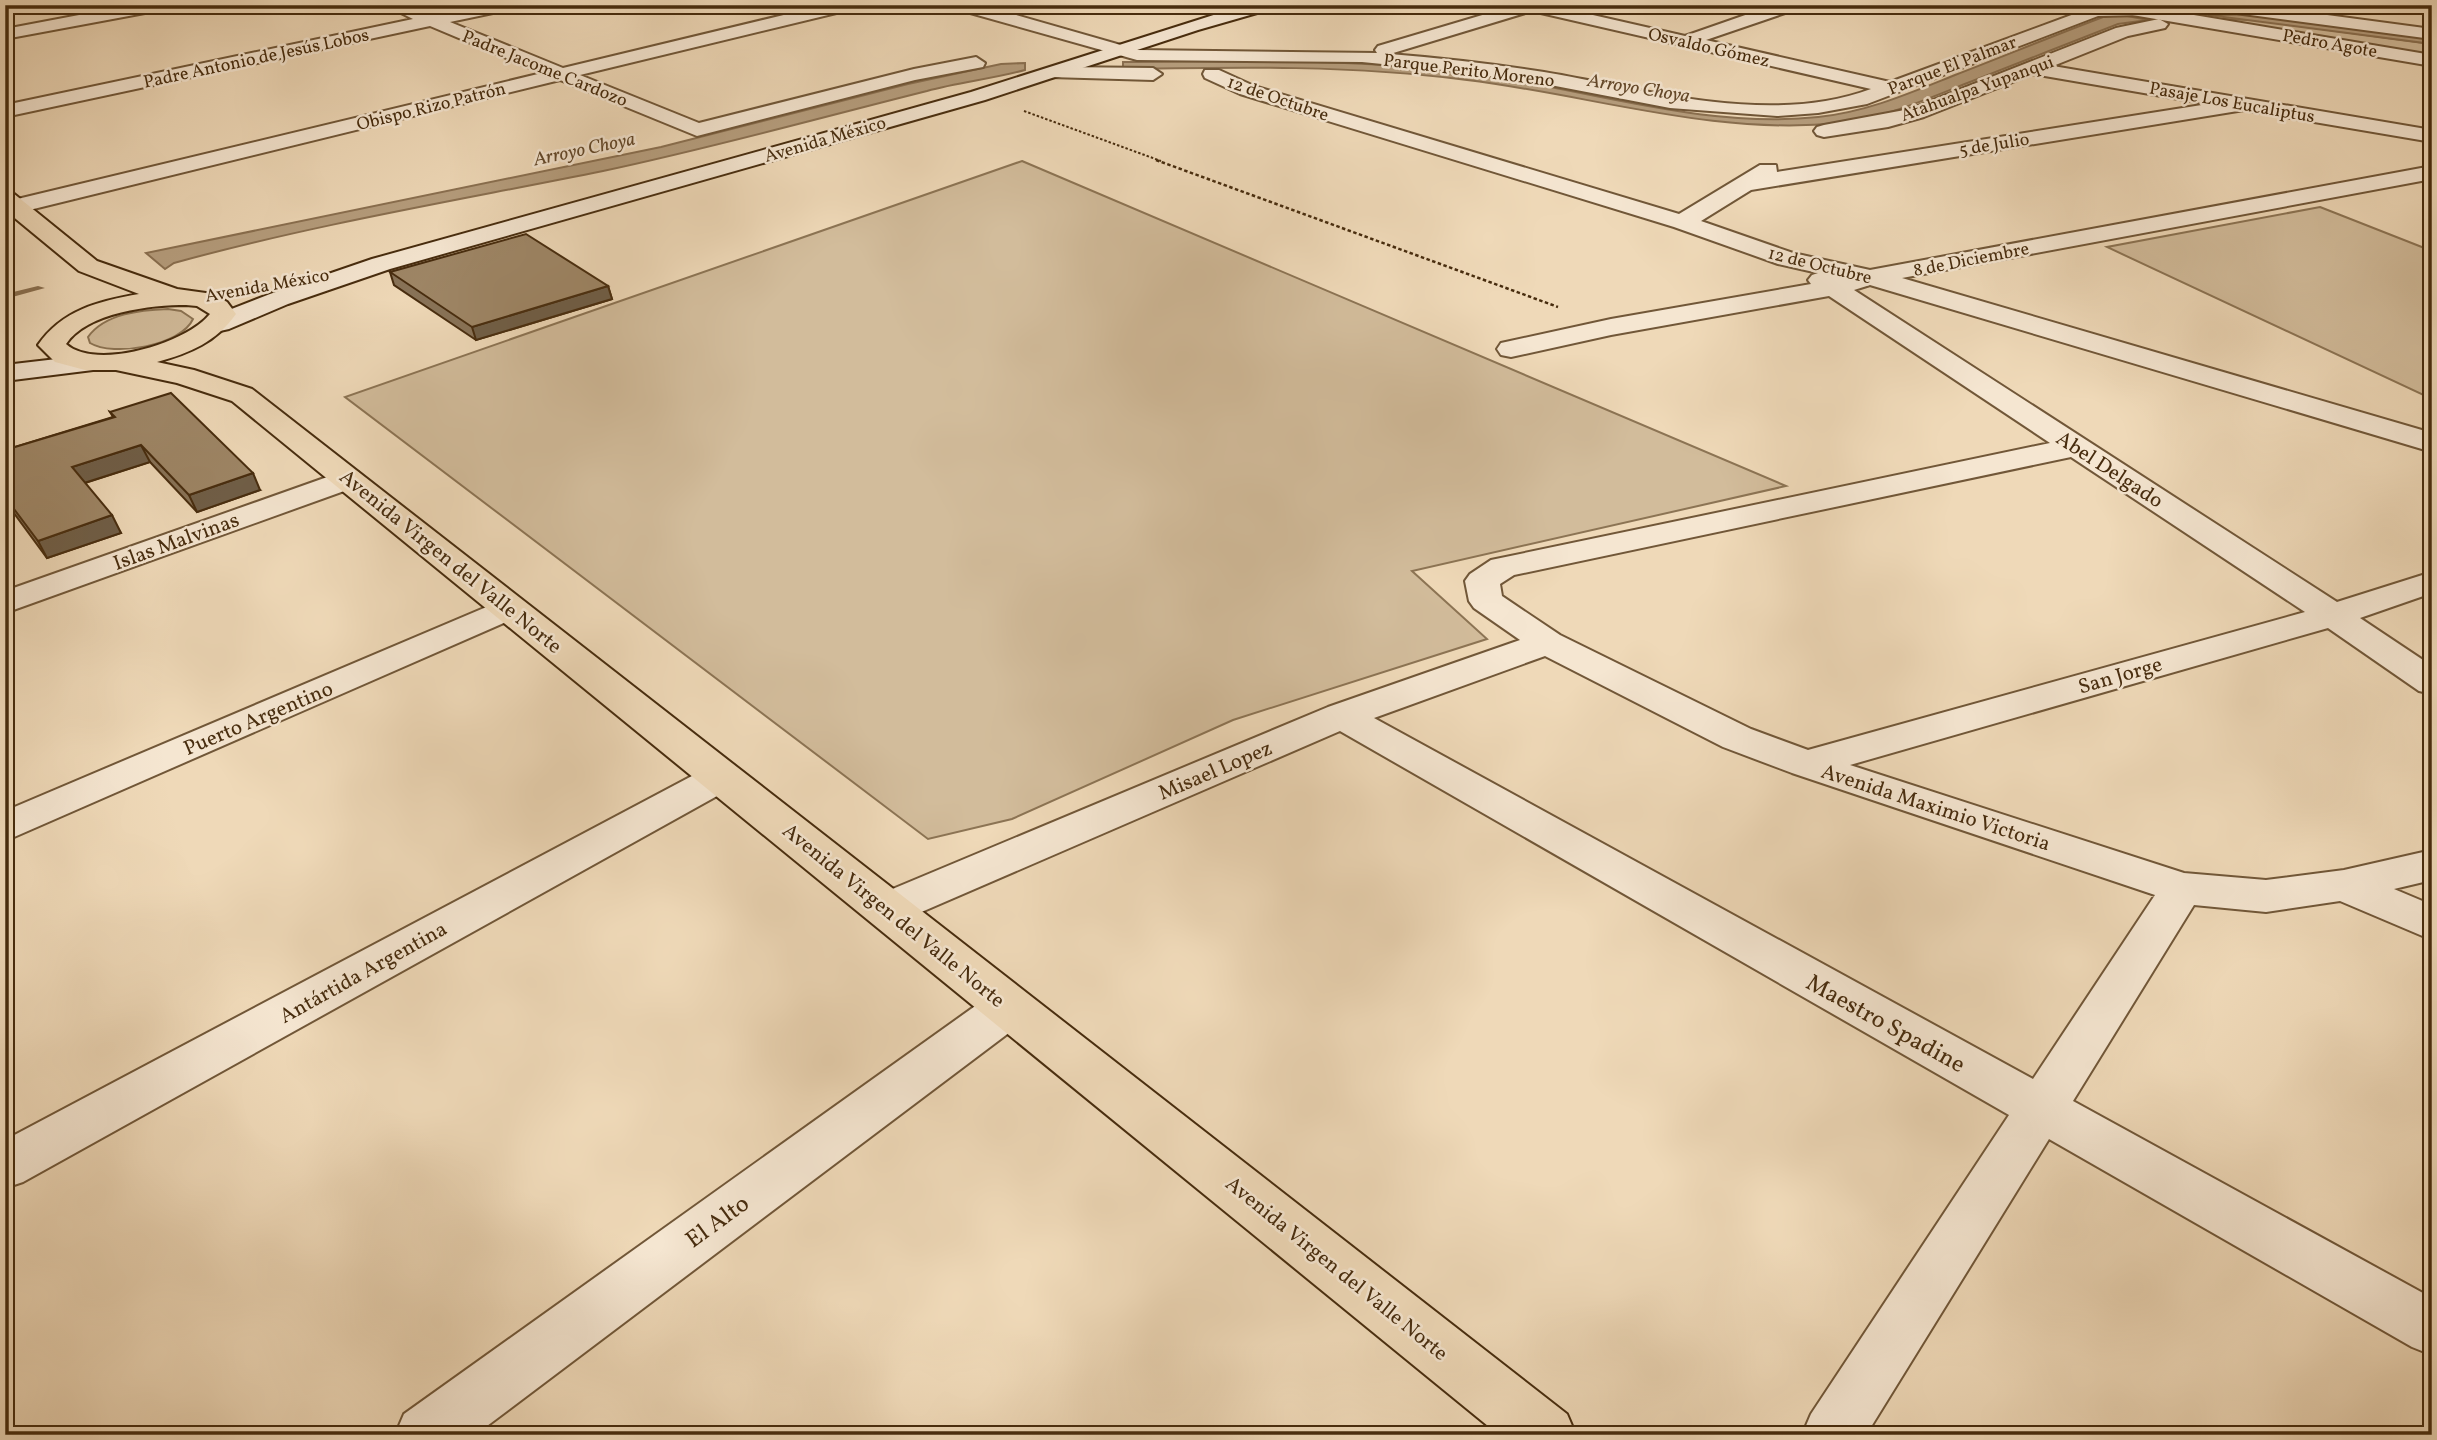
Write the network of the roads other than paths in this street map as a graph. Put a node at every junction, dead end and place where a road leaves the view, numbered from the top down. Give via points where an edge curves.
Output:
1 (161, 5) edge
2 (393, 5) edge
3 (506, 5) edge
4 (847, 5) edge
5 (962, 5) edge
6 (1265, 5) edge
7 (1791, 5) edge
8 (2103, 5) edge
9 (1531, 6) edge
10 (2238, 7) edge
11 (2125, 9) junction
12 (431, 21) junction
13 (2209, 21) junction
14 (5, 34) edge
15 (2432, 34) edge
16 (1687, 41) junction
17 (1119, 51) junction
18 (1362, 57) junction
19 (2432, 61) edge
20 (976, 63) dead end
21 (2033, 68) junction
22 (1057, 73) junction
23 (562, 74) junction
24 (1212, 74) junction
25 (1478, 88) dead end
26 (1893, 88) junction
27 (2244, 104) junction
28 (1818, 107) joint
29 (5, 111) edge
30 (1814, 135) dead end
31 (2432, 136) edge
32 (1790, 156) dead end
33 (2432, 172) edge
34 (1745, 184) junction
35 (9, 205) edge
36 (1682, 222) junction
37 (1787, 259) junction
38 (381, 264) junction
39 (89, 266) junction
40 (1870, 277) junction
41 (1834, 288) junction
42 (189, 298) junction
43 (62, 330) junction
44 (1511, 349) dead end
45 (223, 354) junction
46 (5, 361) edge
47 (104, 362) junction
48 (5, 373) edge
49 (2432, 443) edge
50 (2076, 447) junction
51 (347, 479) junction
52 (2432, 582) edge
53 (5, 603) edge
54 (510, 608) junction
55 (2333, 615) junction
56 (1547, 643) junction
57 (2432, 683) edge
58 (1342, 716) junction
59 (1806, 764) junction
60 (721, 777) junction
61 (5, 827) edge
62 (2432, 865) edge
63 (2344, 885) junction
64 (2182, 888) junction
65 (887, 909) junction
66 (2432, 924) edge
67 (1009, 1007) junction
68 (2041, 1110) junction
69 (5, 1166) edge
70 (2432, 1328) edge
71 (456, 1426) edge
72 (1546, 1435) edge
73 (1832, 1435) edge

1 - 14 street
2 - 12 street, Padre Jacome Cardozo
3 - 12 street, Padre Antonio de Jesús Lobos
4 - 23 street, Obispo Rizo Patrón
5 - 17 street
6 - 17 street, Avenida México
7 - 16 street
8 - 11 street, Pedro Agote
9 - 16 street, Osvaldo Gómez
9 - 18 street
10 - 11 street
10 - 15 street
11 - 13 street, Pedro Agote
11 - 26 street, Parque El Palmar via 2080,15
12 - 23 street, Padre Jacome Cardozo
12 - 29 street, Padre Antonio de Jesús Lobos
13 - 19 street, Pedro Agote
13 - 21 street, Atahualpa Yupanqui via 2142,26
16 - 26 street, Osvaldo Gómez
17 - 18 street, Parque Perito Moreno via 1151,56
17 - 22 street, Avenida México
18 - 28 street, Parque Perito Moreno via 1467,66 1723,108
20 - 23 street, Padre Jacome Cardozo via 697,130
21 - 27 street, Pasaje Los Eucaliptus
21 - 30 street, Atahualpa Yupanqui via 1908,116
22 - 24 street
22 - 38 street, Avenida México
23 - 35 street, Obispo Rizo Patrón
24 - 25 street via 1338,74
24 - 36 street, 12 de Octubre via 1247,90
26 - 28 street, Parque El Palmar via 1860,100
27 - 31 street, Pasaje Los Eucaliptus
27 - 34 street, 5 de Julio
32 - 34 street
33 - 40 street, 8 de Diciembre
34 - 36 street
35 - 39 main road
36 - 37 street, 12 de Octubre
37 - 40 street, 12 de Octubre
37 - 41 street, Abel Delgado
38 - 42 street, Avenida México
38 - 45 street, Avenida México via 279,299
39 - 42 main road via 145,289
39 - 43 main road via 91,289 86,307
40 - 41 street, 8 de Diciembre
40 - 49 street, 12 de Octubre
41 - 44 street, 8 de Diciembre
41 - 50 street, Abel Delgado
42 - 43 main road via 135,302 88,316
42 - 45 main road via 219,307
43 - 46 street
43 - 47 main road, Avenida Virgen del Valle Norte via 52,345 56,354 69,360
45 - 47 main road via 172,350
45 - 47 main road, Avenida Virgen del Valle Norte via 184,376
45 - 51 main road, Avenida Virgen del Valle Norte
47 - 48 street
50 - 55 street, Abel Delgado
50 - 56 street, Avenida Maximio Victoria via 1503,567 1482,581 1486,601
51 - 53 street, Islas Malvinas
51 - 54 main road, Avenida Virgen del Valle Norte
52 - 55 street, San Jorge
54 - 60 main road, Avenida Virgen del Valle Norte
54 - 61 street, Puerto Argentino
55 - 57 street, Abel Delgado
55 - 59 street, San Jorge
56 - 58 street, Misael Lopez
56 - 59 street, Avenida Maximio Victoria via 1737,738
58 - 65 street, Misael Lopez
58 - 68 street, Maestro Spadine
59 - 64 street, Avenida Maximio Victoria
60 - 65 main road, Avenida Virgen del Valle Norte
60 - 69 street, Antártida Argentina
62 - 63 street, Avenida Maximio Victoria
63 - 64 street, Avenida Maximio Victoria via 2266,896
63 - 66 street
64 - 68 street
65 - 67 main road, Avenida Virgen del Valle Norte
67 - 71 street, El Alto
67 - 72 main road, Avenida Virgen del Valle Norte
68 - 70 street, Maestro Spadine
68 - 73 street

